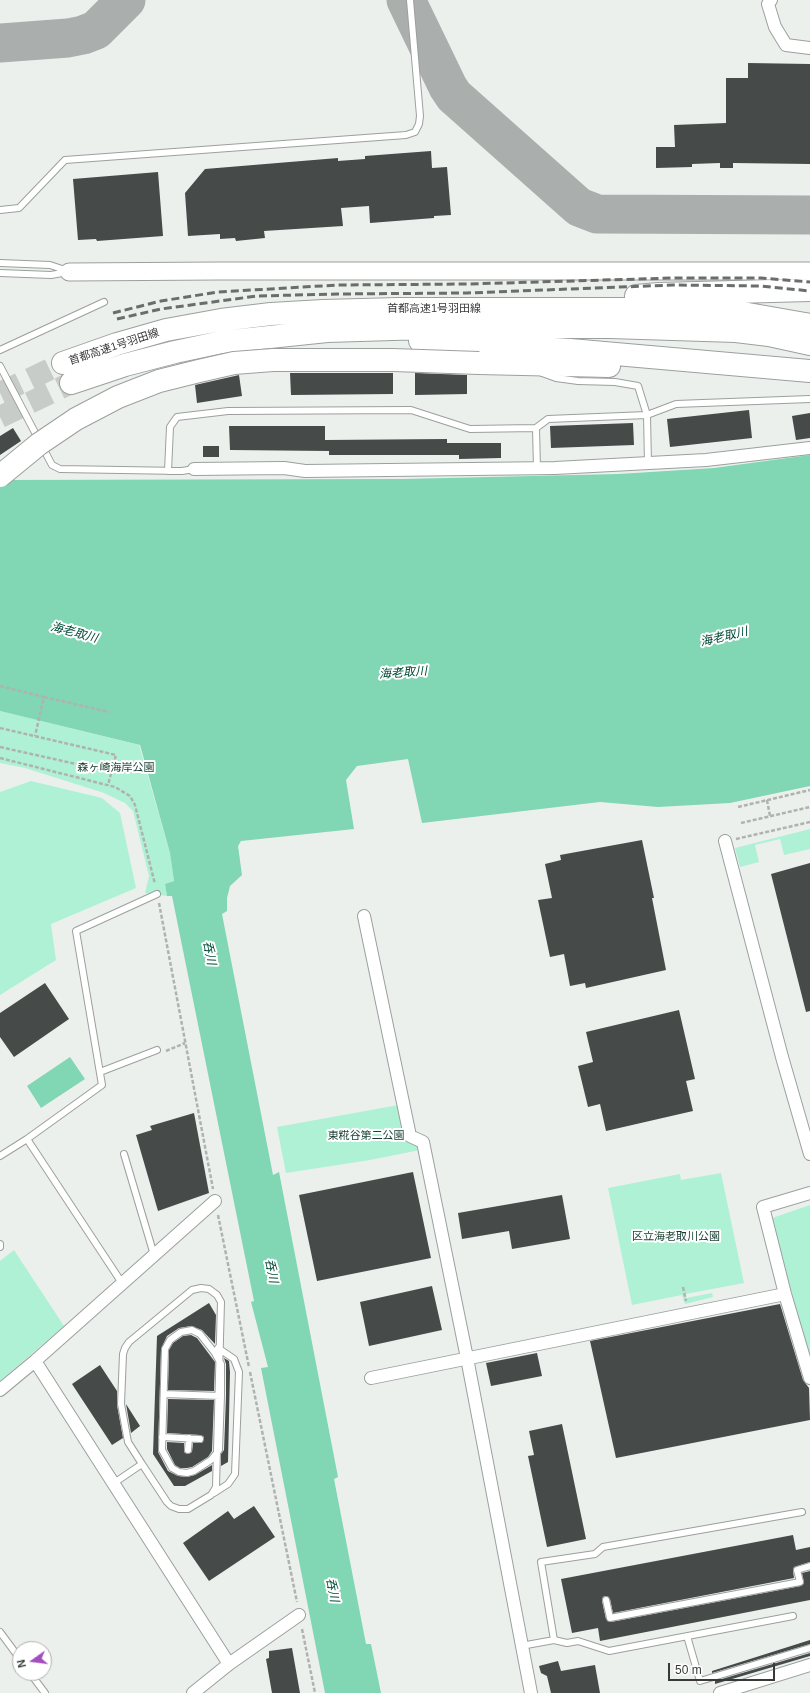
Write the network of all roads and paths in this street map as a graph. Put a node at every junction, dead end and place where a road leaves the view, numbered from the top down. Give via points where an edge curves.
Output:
1 (410, 0) edge
2 (770, 0) edge
3 (810, 48) edge
4 (0, 210) edge
5 (0, 263) edge
6 (810, 271) edge
7 (69, 272) junction
8 (0, 273) edge
9 (810, 290) edge
10 (104, 302) dead end
11 (493, 309) junction
12 (810, 324) edge
13 (772, 326) junction
14 (271, 336) junction
15 (810, 344) edge
16 (0, 350) edge
17 (63, 363) tunnel mouth
18 (517, 364) junction
19 (732, 364) junction
20 (0, 366) edge
21 (810, 371) edge
22 (71, 383) tunnel mouth
23 (810, 399) edge
24 (647, 415) junction
25 (536, 428) junction
26 (810, 448) edge
27 (648, 464) junction
28 (194, 469) joint
29 (537, 469) junction
30 (168, 471) junction
31 (0, 476) edge
32 (0, 686) edge
33 (44, 697) junction
34 (109, 712) dead end
35 (0, 728) edge
36 (35, 736) junction
37 (0, 746) edge
38 (0, 758) edge
39 (112, 772) junction
40 (108, 785) junction
41 (810, 790) edge
42 (767, 800) junction
43 (738, 807) dead end
44 (810, 807) edge
45 (770, 816) junction
46 (810, 822) edge
47 (740, 823) dead end
48 (725, 841) joint
49 (157, 894) junction
50 (364, 916) dead end
51 (185, 1043) junction
52 (157, 1050) joint
53 (100, 1072) junction
54 (27, 1139) junction
55 (124, 1154) dead end
56 (810, 1154) edge
57 (0, 1156) edge
58 (810, 1193) edge
59 (215, 1201) junction
60 (0, 1244) edge
61 (0, 1247) edge
62 (154, 1255) junction
63 (122, 1283) junction
64 (683, 1287) dead end
65 (786, 1294) junction
66 (693, 1300) dead end
67 (205, 1340) junction
68 (467, 1358) junction
69 (35, 1361) junction
70 (371, 1378) dead end
71 (810, 1378) edge
72 (0, 1390) edge
73 (164, 1394) junction
74 (221, 1396) junction
75 (162, 1437) junction
76 (189, 1438) junction
77 (200, 1439) dead end
78 (188, 1450) dead end
79 (142, 1464) junction
80 (114, 1483) junction
81 (211, 1495) junction
82 (802, 1512) dead end
83 (810, 1566) edge
84 (606, 1600) dead end
85 (300, 1615) junction
86 (793, 1616) dead end
87 (0, 1632) edge
88 (687, 1636) junction
89 (554, 1640) junction
90 (522, 1646) junction
91 (12, 1648) edge
92 (810, 1648) edge
93 (230, 1664) junction
94 (810, 1665) edge
95 (36, 1681) edge
96 (45, 1693) edge
97 (193, 1693) edge
98 (315, 1693) edge
99 (531, 1693) edge
100 (720, 1693) edge

1 - 4 lane via 420,116 415,132 406,135 65,160 20,208
2 - 3 street via 768,4 775,27 786,45
5 - 7 lane via 50,265
6 - 7 street
7 - 8 lane via 51,275
9 - 11 highway via 659,294
10 - 16 lane
11 - 13 highway, 首都高速1号羽田線 via 712,310
11 - 17 highway, 首都高速1号羽田線 via 330,310 221,320 166,330
12 - 13 highway, 首都高速1号羽田線
13 - 14 highway, 首都高速1号羽田線 via 736,331 491,327 327,331
13 - 15 highway, 首都高速1号羽田線
14 - 19 highway via 515,347
14 - 22 highway, 首都高速1号羽田線 via 222,342 175,352
18 - 19 highway
18 - 24 lane via 556,378 638,386
18 - 31 highway, bridge via 393,360 273,360 234,363 159,381 118,397 76,419 39,444
19 - 21 highway
20 - 30 lane via 52,465 60,469
23 - 24 lane via 676,404
24 - 25 lane via 548,419
24 - 27 lane
25 - 29 lane
25 - 30 lane via 470,429 411,410 228,411 178,417 170,427
26 - 27 street
27 - 29 street
28 - 29 street
28 - 30 lane
32 - 33 path
33 - 34 path
33 - 36 path
35 - 36 path
36 - 39 path via 116,755
37 - 39 path
38 - 40 path
39 - 40 path
40 - 49 path via 130,796 136,805
41 - 42 path
42 - 43 path
42 - 45 path
44 - 45 path
45 - 47 path
46 - 48 path
48 - 56 street
49 - 51 path
49 - 53 lane via 76,931
50 - 68 street via 410,1136 423,1142
51 - 52 path via 162,1053
51 - 59 path
52 - 53 lane
53 - 54 lane via 102,1085
54 - 57 lane
54 - 63 lane
55 - 62 lane
58 - 65 street via 763,1208
59 - 62 street
59 - 85 path
60 - 61 lane
62 - 63 street
63 - 69 street
64 - 66 path via 686,1301
65 - 68 street
65 - 71 street
67 - 73 lane via 192,1330 181,1332 170,1340 165,1349
67 - 74 lane via 221,1364
67 - 81 lane via 234,1359 239,1372 235,1474 228,1484
68 - 70 street
68 - 90 street
69 - 72 street
69 - 80 street
73 - 74 lane
73 - 75 lane
74 - 75 lane via 219,1450 211,1460 194,1471 179,1472 172,1468 164,1456
75 - 76 lane
76 - 77 lane
76 - 78 lane
79 - 80 lane
79 - 81 lane via 171,1506 188,1509
79 - 81 lane via 128,1442 121,1404 125,1348 192,1290 209,1289 221,1302 216,1487
80 - 93 street
82 - 89 lane via 603,1546 595,1554 541,1562
83 - 84 lane via 797,1570 800,1582 610,1618
85 - 93 street
85 - 98 path
86 - 88 lane
87 - 91 lane
88 - 89 lane via 609,1651 578,1641 567,1643
88 - 92 lane via 700,1681
89 - 90 lane
90 - 99 street
93 - 97 street
94 - 100 street
95 - 96 lane

